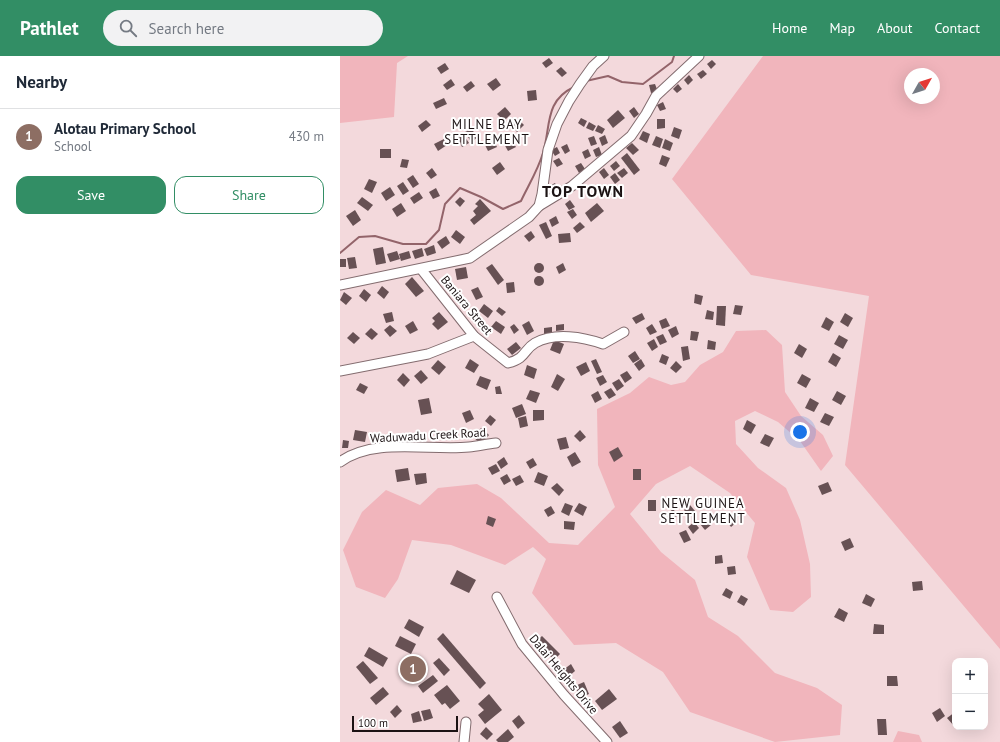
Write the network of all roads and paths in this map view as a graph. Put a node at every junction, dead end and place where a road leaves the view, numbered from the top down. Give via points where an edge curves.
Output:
1 (604, 56) edge
2 (699, 56) edge
3 (539, 206) junction
4 (422, 269) junction
5 (340, 285) edge
6 (624, 332) dead end
7 (474, 336) junction
8 (340, 371) edge
9 (496, 443) dead end
10 (340, 462) edge
11 (497, 597) dead end
12 (466, 722) dead end
13 (464, 742) edge
14 (607, 742) edge

1 - 3 street via 580,84 558,124 548,150
2 - 3 street via 656,96 631,136 572,186
3 - 4 street via 529,217 470,258
4 - 5 street
4 - 7 street, Baniara Street
6 - 7 street, Baniara Street via 603,344 586,338 551,337 534,344 519,360 508,363
7 - 8 street via 428,354
9 - 10 street, Waduwadu Creek Road via 468,447 366,450 346,457
11 - 14 street, Dalai Heights Drive via 522,644
12 - 13 street

